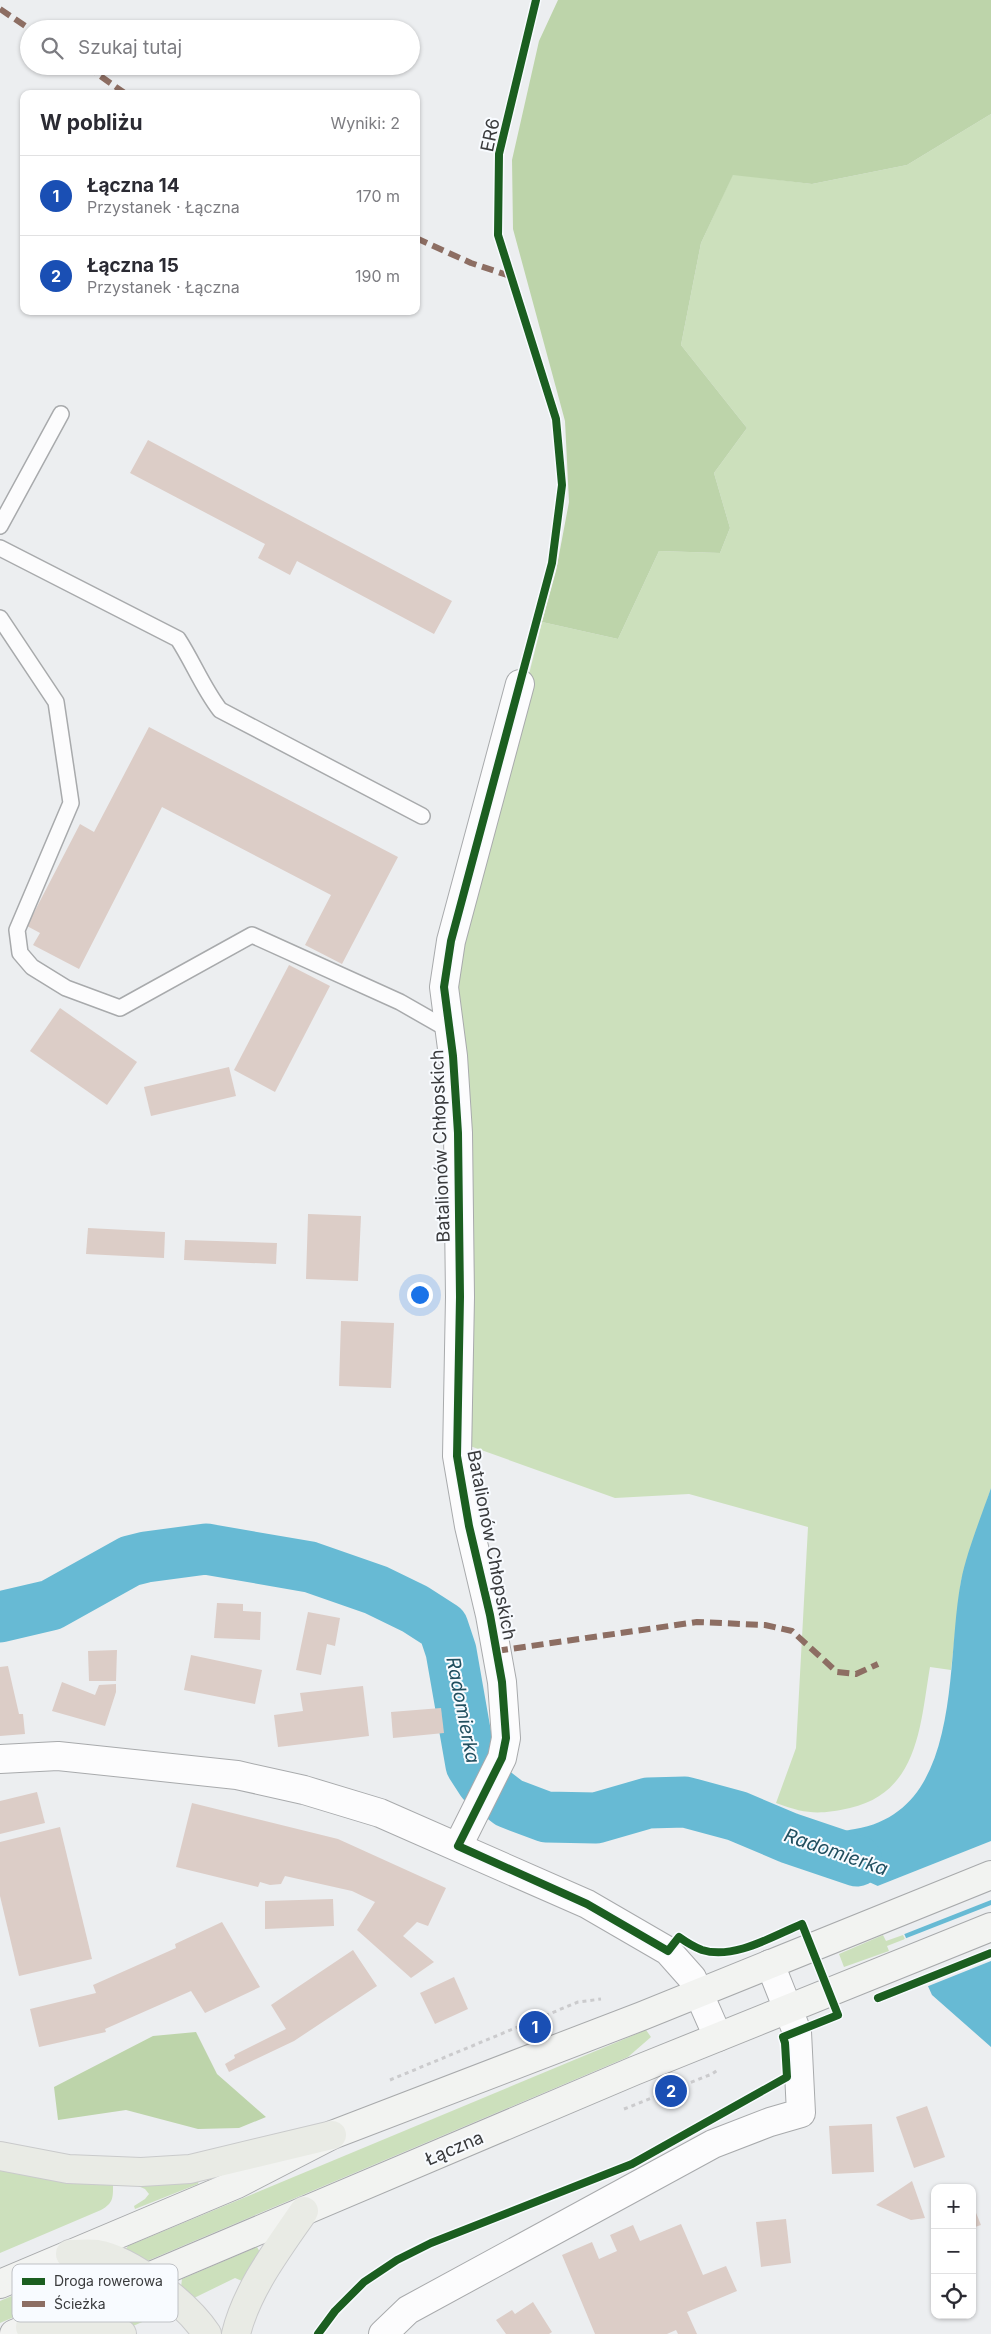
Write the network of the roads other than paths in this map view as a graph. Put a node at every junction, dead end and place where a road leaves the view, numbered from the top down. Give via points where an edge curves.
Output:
1 (61, 414) dead end
2 (0, 526) edge
3 (0, 548) edge
4 (0, 618) edge
5 (520, 684) dead end
6 (422, 816) dead end
7 (450, 1030) junction
8 (0, 1759) edge
9 (458, 1846) junction
10 (991, 1876) edge
11 (991, 1927) edge
12 (770, 1964) junction
13 (698, 1993) junction
14 (788, 2010) junction
15 (718, 2038) junction
16 (332, 2136) junction
17 (0, 2156) edge
18 (304, 2211) junction
19 (70, 2254) junction
20 (47, 2264) edge
21 (124, 2264) edge
22 (176, 2264) edge
23 (12, 2279) edge
24 (0, 2284) edge
25 (178, 2302) edge
26 (42, 2322) edge
27 (22, 2331) edge
28 (122, 2334) edge
29 (207, 2334) edge
30 (236, 2334) edge
31 (383, 2334) edge

1 - 2 lane
3 - 6 lane via 178,638 220,710
4 - 7 lane via 56,702 71,803 17,930 20,954 32,967 66,988 120,1008 252,934 392,998
5 - 7 street, Batalionów Chłopskich via 451,941 444,987
7 - 9 street, Batalionów Chłopskich via 458,1133 460,1297 457,1456 502,1682 506,1738 502,1758
8 - 9 street via 58,1756 237,1775 304,1790 380,1813
9 - 13 street via 587,1904 668,1951 692,1978
10 - 12 main road
11 - 14 main road, Łączna
12 - 13 main road
12 - 14 street
13 - 15 street
13 - 16 main road
14 - 15 main road, Łączna
14 - 31 street via 797,2032 801,2113 713,2144 408,2310
15 - 18 main road, Łączna
16 - 17 main road via 190,2169 141,2172 68,2168
16 - 19 main road via 237,2184
18 - 22 main road, Łączna
18 - 30 main road via 241,2313
19 - 20 main road
19 - 21 main road via 98,2254
23 - 24 main road
25 - 29 main road
26 - 27 main road, Łączna
27 - 28 main road via 94,2326

